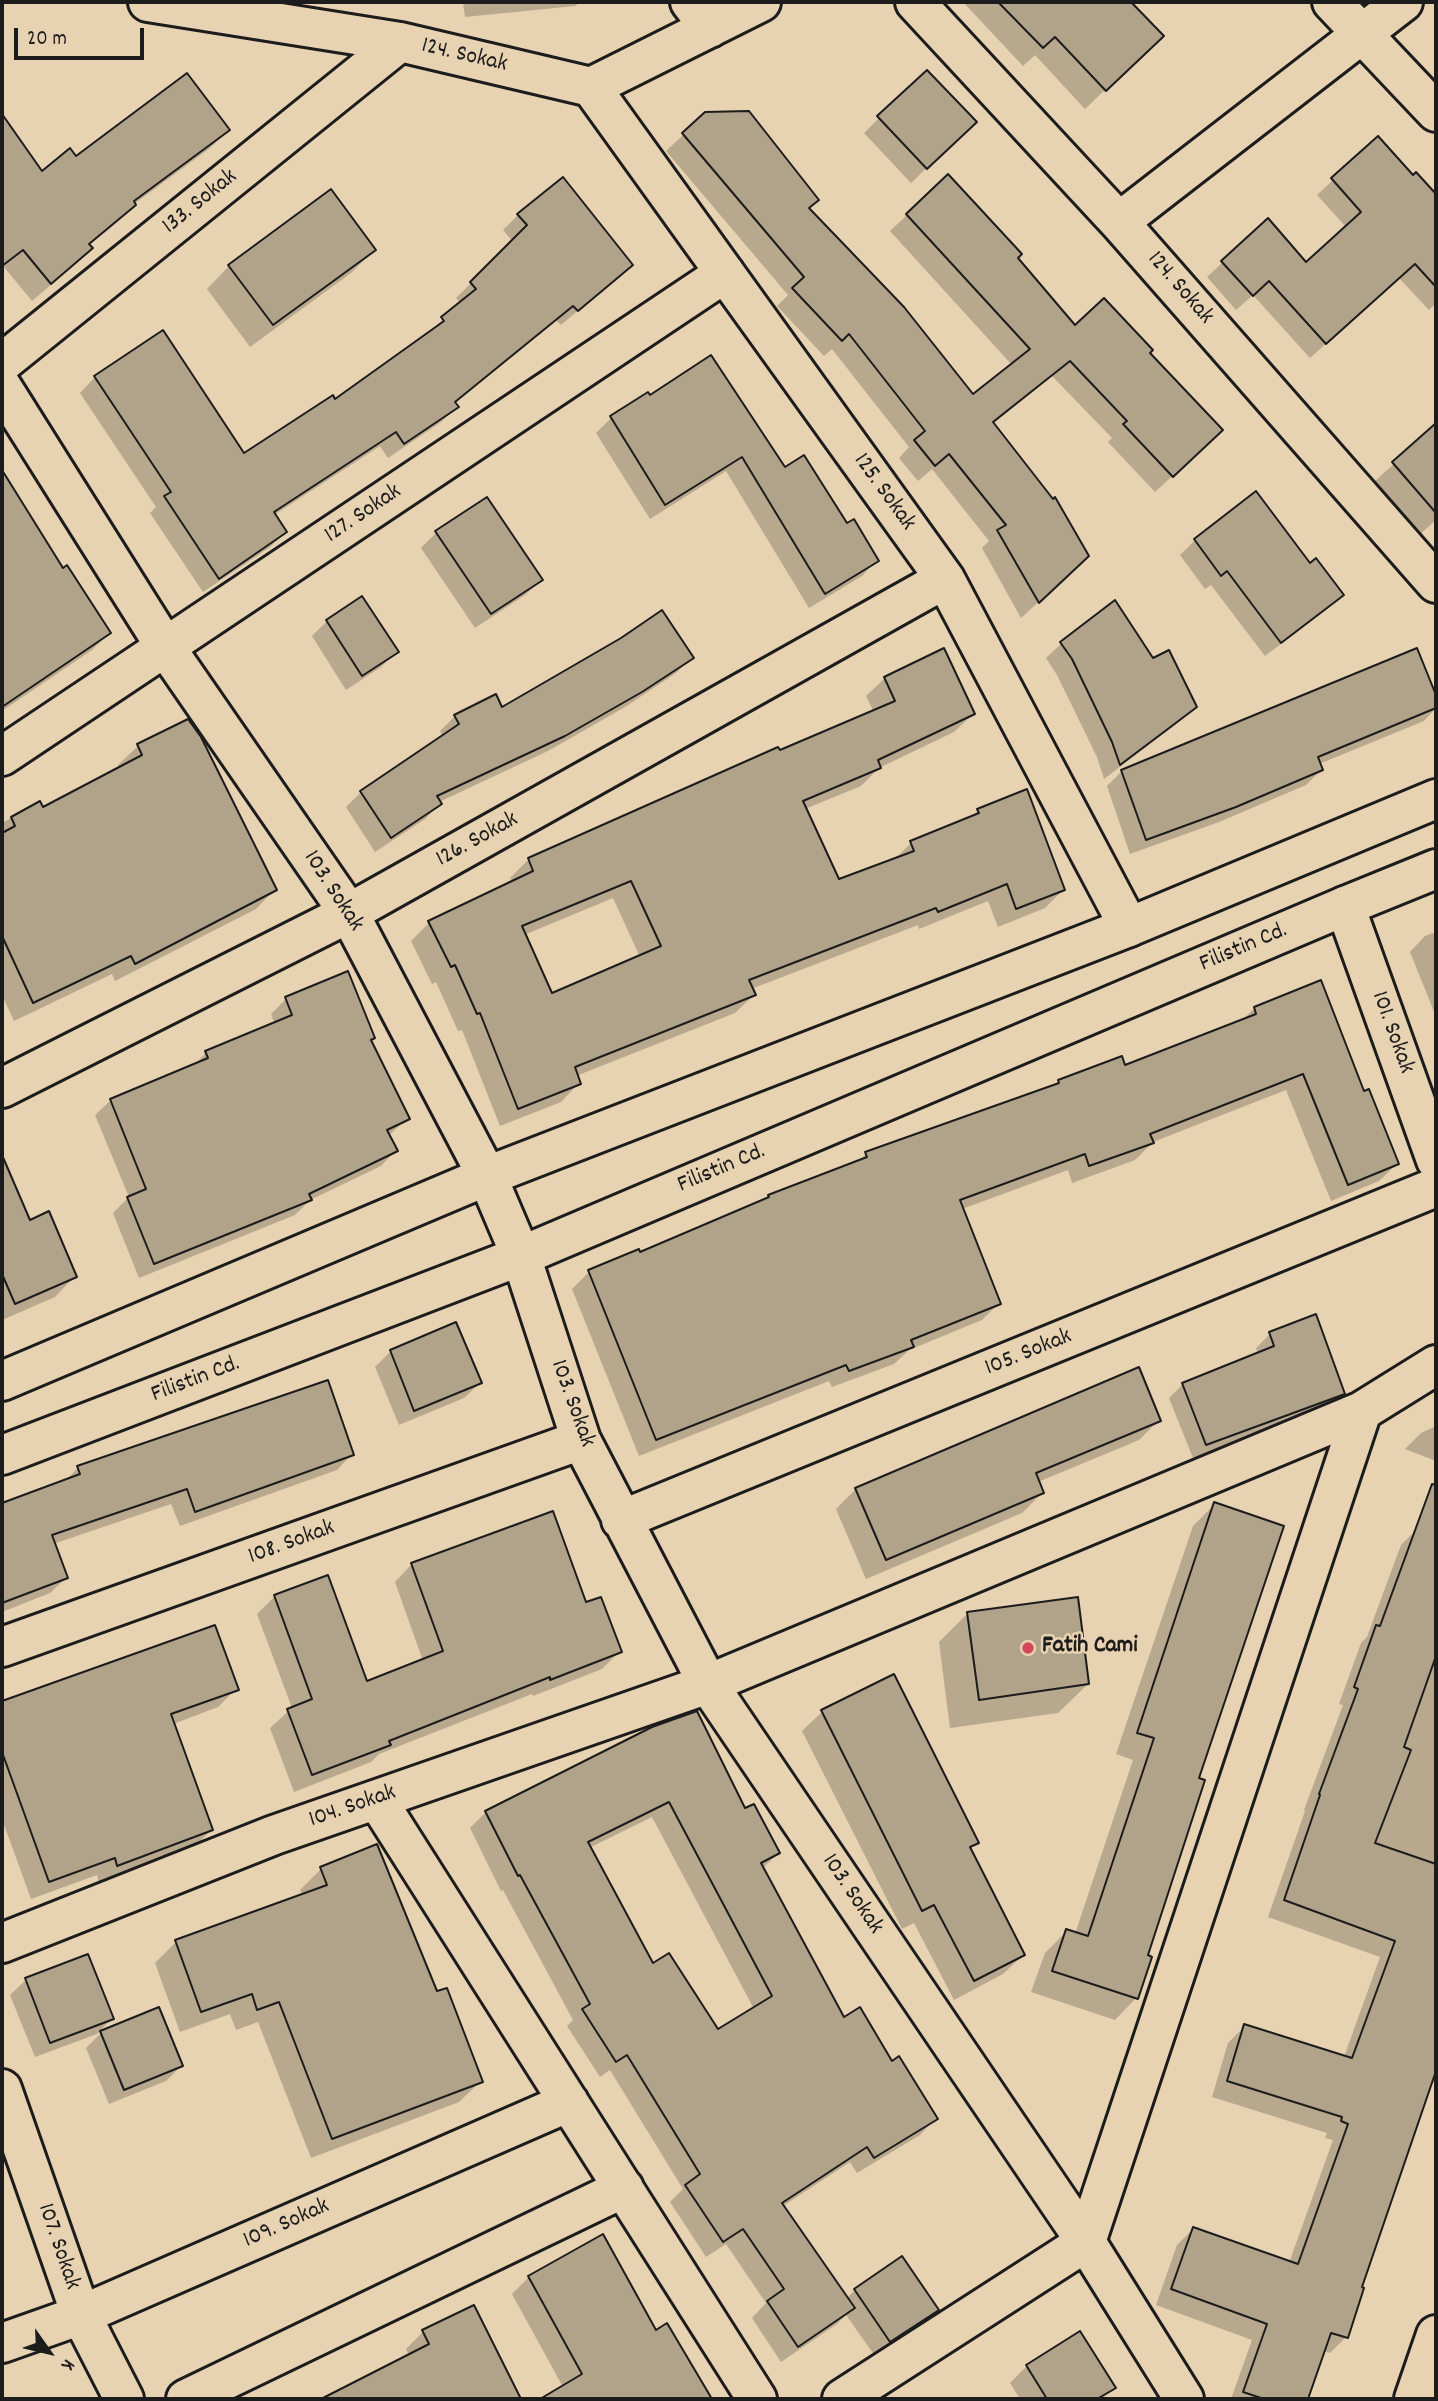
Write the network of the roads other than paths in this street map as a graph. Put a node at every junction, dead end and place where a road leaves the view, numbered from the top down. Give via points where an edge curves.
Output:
1 (148, 2) edge
2 (761, 2) edge
3 (915, 2) edge
4 (1332, 2) edge
5 (1403, 2) edge
6 (700, 15) edge
7 (1362, 34) junction
8 (400, 42) junction
9 (592, 87) junction
10 (1436, 112) edge
11 (1119, 222) junction
12 (725, 273) junction
13 (2, 363) edge
14 (2, 387) edge
15 (945, 579) junction
16 (1436, 583) edge
17 (166, 648) junction
18 (2, 756) edge
19 (1436, 799) edge
20 (1436, 869) edge
21 (1345, 906) junction
22 (349, 913) junction
23 (1129, 927) junction
24 (2, 1088) edge
25 (1436, 1160) edge
26 (486, 1176) junction
27 (1436, 1187) edge
28 (521, 1256) junction
29 (1436, 1364) edge
30 (2, 1381) edge
31 (1362, 1411) junction
32 (581, 1440) junction
33 (2, 1455) edge
34 (621, 1520) junction
35 (2, 1647) edge
36 (708, 1684) junction
37 (377, 1800) junction
38 (2, 1943) edge
39 (2, 2089) edge
40 (569, 2102) junction
41 (624, 2188) junction
42 (1086, 2242) junction
43 (81, 2315) junction
44 (1436, 2335) edge
45 (2, 2343) edge
46 (124, 2399) edge
47 (186, 2399) edge
48 (757, 2399) edge
49 (842, 2399) edge
50 (1184, 2399) edge
51 (1414, 2399) edge

1 - 8 street, 124. Sokak
2 - 6 street
3 - 11 street, 124. Sokak
4 - 7 street
5 - 7 street
6 - 9 street
7 - 10 street
7 - 11 street
8 - 9 street, 124. Sokak
8 - 13 street, 133. Sokak
9 - 12 street, 125. Sokak
11 - 16 street, 124. Sokak
12 - 15 street, 125. Sokak
12 - 17 street, 127. Sokak
14 - 17 street, 103. Sokak
15 - 22 street, 126. Sokak
15 - 23 street, 125. Sokak
17 - 18 street, 127. Sokak
17 - 22 street, 103. Sokak
19 - 23 street
20 - 21 street, Filistin Cd.
21 - 25 street, 101. Sokak
21 - 28 street, Filistin Cd.
22 - 24 street, 126. Sokak
22 - 26 street, 103. Sokak
23 - 26 street
26 - 28 street, 103. Sokak
26 - 30 street
27 - 34 street, 105. Sokak
28 - 32 street, 103. Sokak
28 - 33 street, Filistin Cd.
29 - 31 street, 104. Sokak
31 - 36 street, 104. Sokak
31 - 42 street
32 - 34 street, 103. Sokak
32 - 35 street, 108. Sokak
34 - 36 street, 103. Sokak
36 - 37 street, 104. Sokak
36 - 42 street, 103. Sokak
37 - 38 street, 104. Sokak via 274,1835
37 - 40 street
39 - 43 street, 107. Sokak
40 - 41 street
40 - 43 street, 109. Sokak
41 - 47 street
41 - 48 street
42 - 49 street
42 - 50 street, 103. Sokak
43 - 45 street, 109. Sokak
43 - 46 street, 107. Sokak
44 - 51 street

